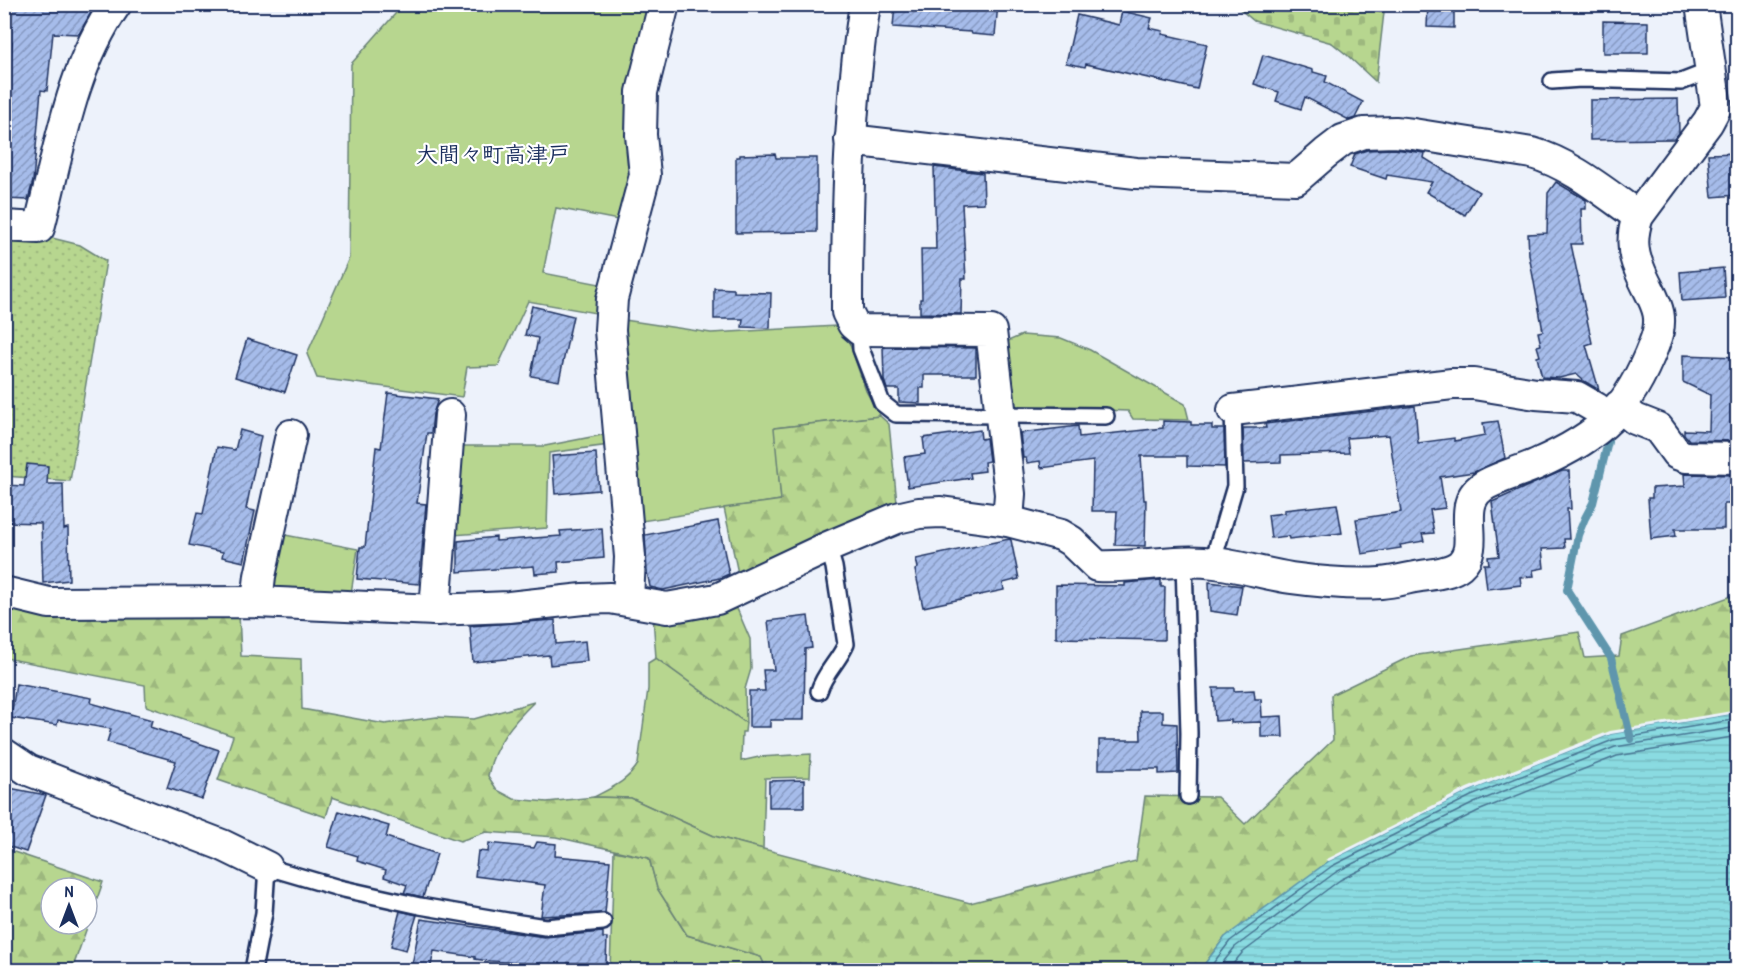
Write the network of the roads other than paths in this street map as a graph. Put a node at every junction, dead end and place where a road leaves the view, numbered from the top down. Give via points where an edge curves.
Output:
1 (116, 4) edge
2 (664, 4) edge
3 (866, 4) edge
4 (1701, 4) edge
5 (1725, 68) edge
6 (1552, 81) dead end
7 (850, 140) junction
8 (1638, 216) junction
9 (4, 226) edge
10 (860, 330) junction
11 (1233, 410) joint
12 (1615, 412) junction
13 (450, 415) dead end
14 (1002, 415) junction
15 (1106, 416) dead end
16 (291, 435) dead end
17 (1737, 458) edge
18 (1008, 521) junction
19 (828, 547) junction
20 (1184, 562) junction
21 (1216, 563) junction
22 (4, 592) edge
23 (628, 600) junction
24 (257, 602) junction
25 (435, 610) junction
26 (819, 691) dead end
27 (4, 754) edge
28 (1188, 796) dead end
29 (267, 867) junction
30 (603, 922) dead end
31 (253, 970) edge

1 - 9 street via 99,28 67,112 39,228
2 - 23 street via 642,92 645,175 610,314 630,557
3 - 7 street
4 - 5 street
5 - 6 lane via 1681,82
5 - 8 street via 1714,114
7 - 8 street via 1127,172 1296,180 1343,140 1364,133 1395,132 1546,157
7 - 10 street via 847,312
8 - 12 street via 1633,246 1660,318 1654,344 1636,383
10 - 14 lane via 861,349 882,404 888,409 897,414
10 - 14 street via 991,331
11 - 12 street via 1474,384 1577,397 1596,408
11 - 21 lane via 1235,486 1215,554
12 - 17 street via 1658,428 1677,454 1686,458
12 - 21 street via 1584,439 1477,491 1469,513 1469,551 1460,565 1448,571 1382,583 1355,583 1292,578
13 - 25 street
14 - 15 lane
14 - 18 street via 1010,494
16 - 24 street
18 - 19 street via 967,514 919,513 897,518
18 - 20 street via 1061,535 1097,566
19 - 23 street via 706,602 666,608
19 - 26 lane via 846,644
20 - 21 street
20 - 28 lane via 1190,733
22 - 24 street via 49,603
23 - 25 street via 583,599
24 - 25 street
27 - 29 street via 28,770 222,845
29 - 30 lane via 408,904 513,922 544,927
29 - 31 lane via 264,912

